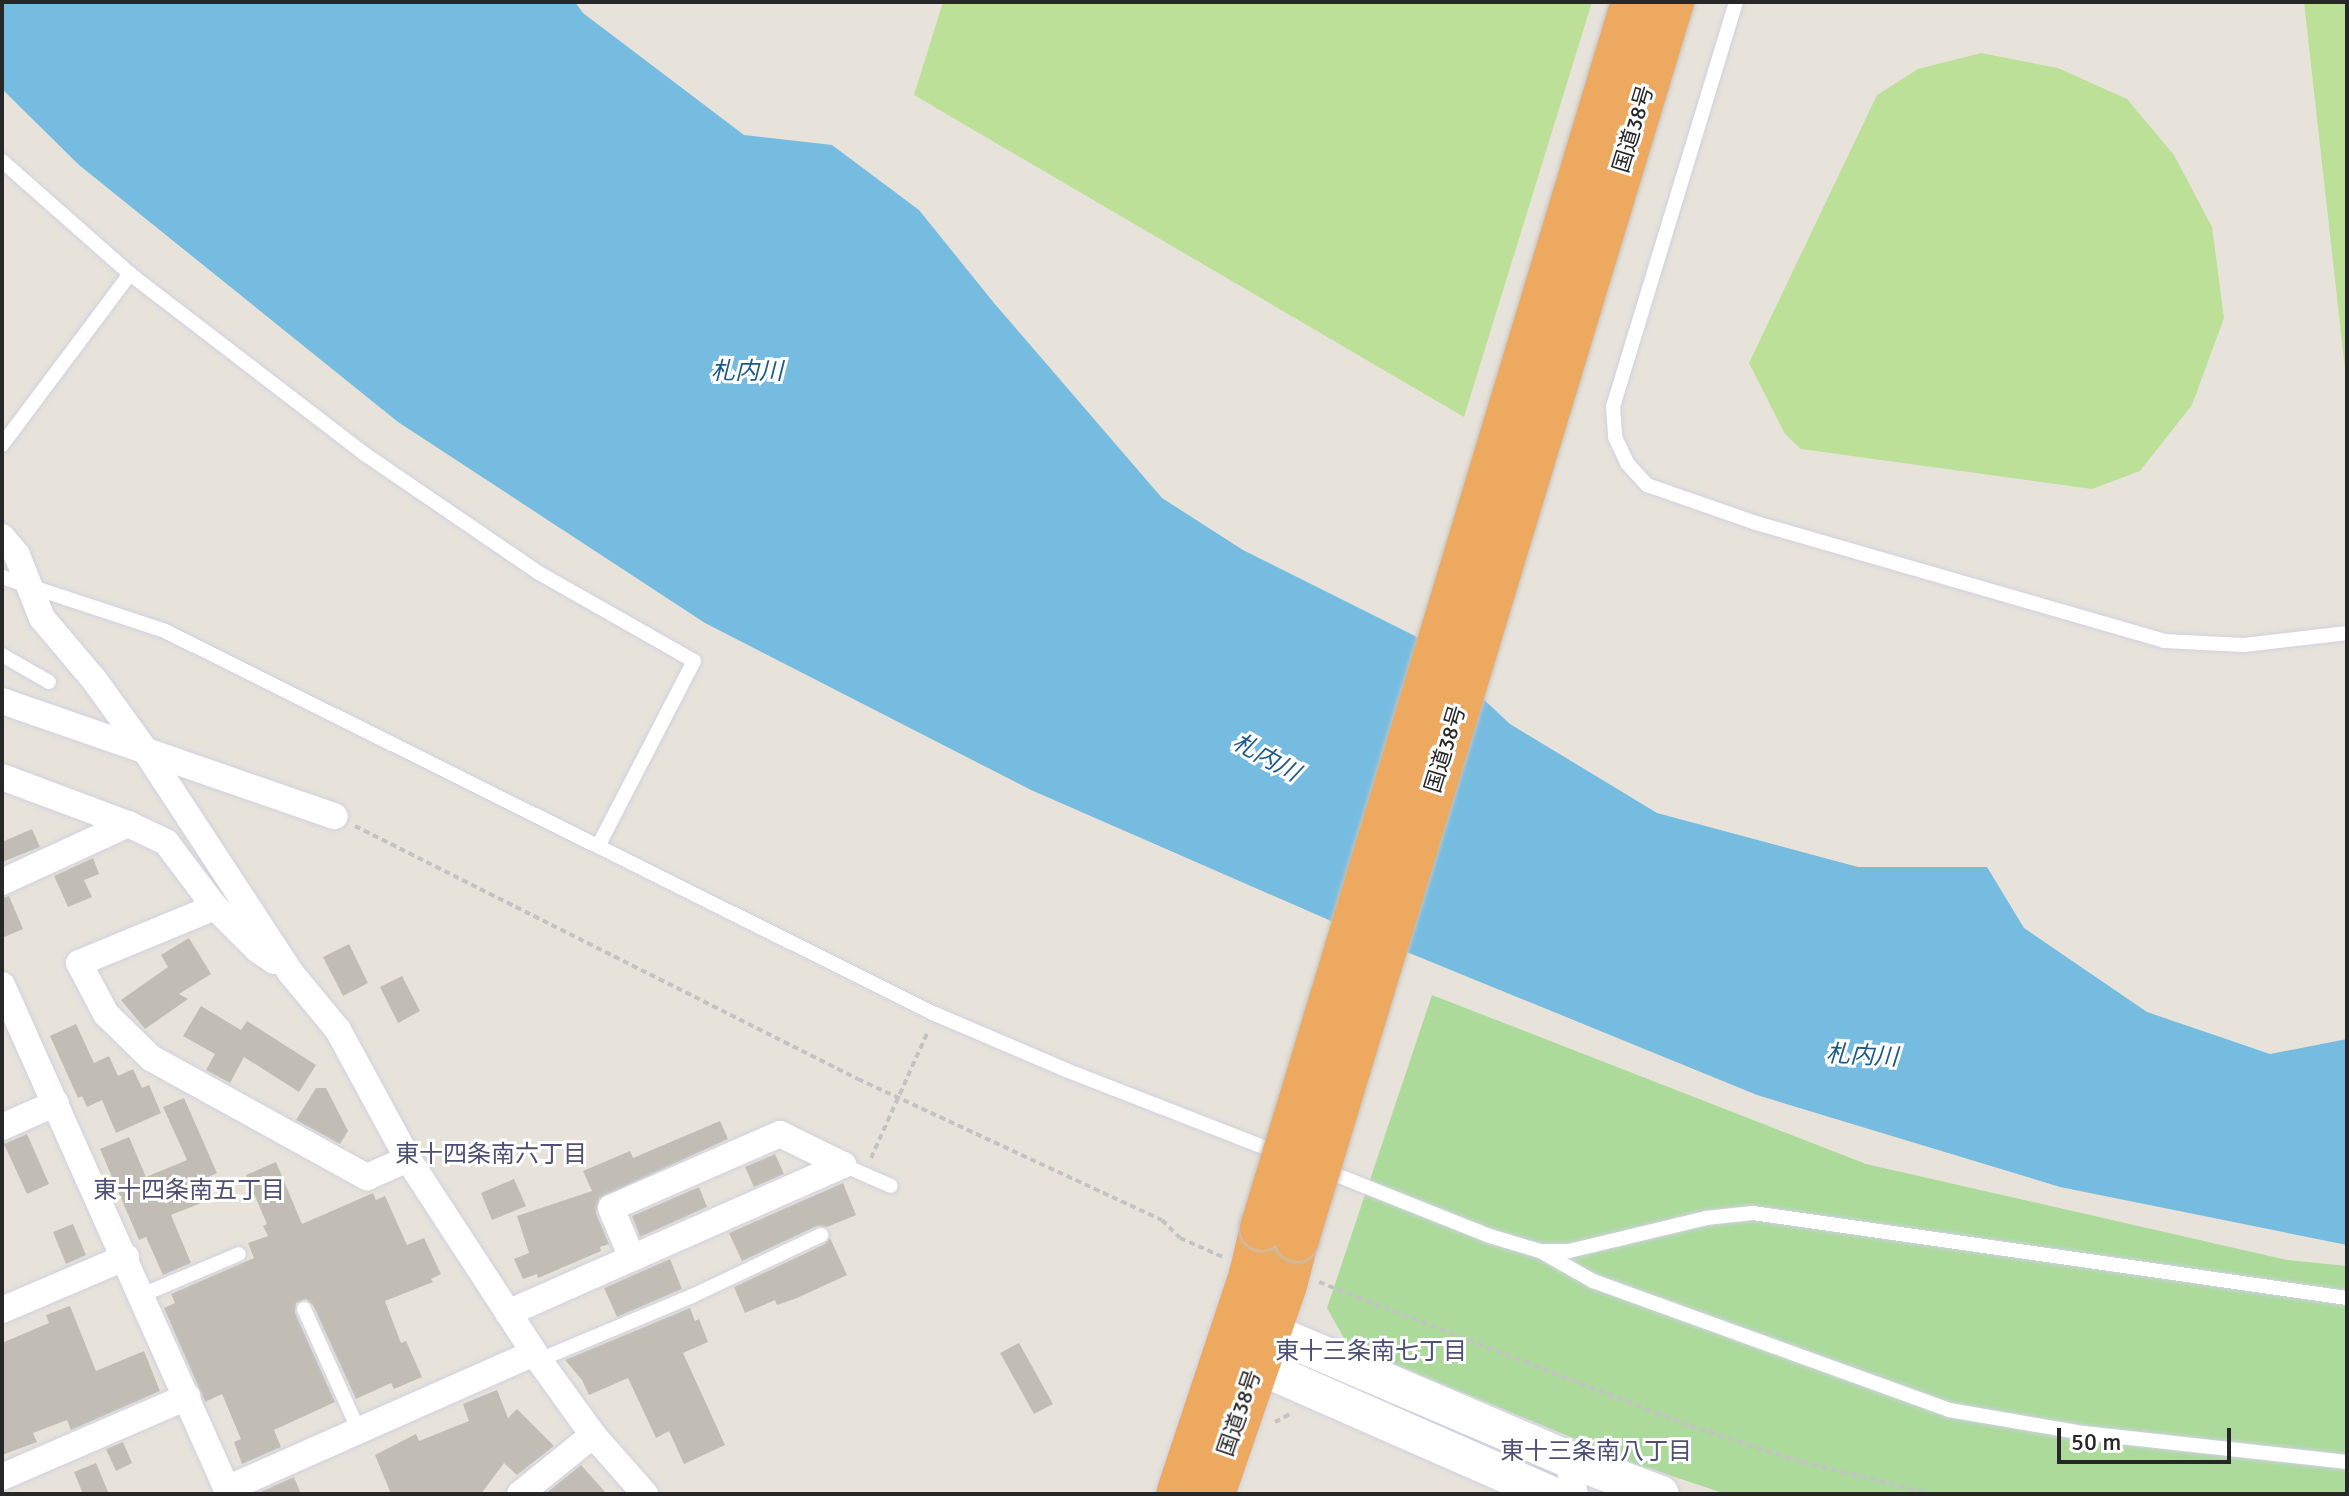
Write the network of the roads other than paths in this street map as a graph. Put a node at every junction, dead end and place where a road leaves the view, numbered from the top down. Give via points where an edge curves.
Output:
1 (1633, 2) edge
2 (1672, 2) edge
3 (1736, 2) edge
4 (2, 161) edge
5 (130, 274) junction
6 (2, 445) edge
7 (2, 537) edge
8 (2, 577) edge
9 (28, 586) junction
10 (2347, 633) edge
11 (2, 655) edge
12 (49, 682) dead end
13 (2, 701) edge
14 (145, 750) junction
15 (2, 777) edge
16 (335, 816) road end
17 (128, 824) junction
18 (598, 846) junction
19 (2, 882) edge
20 (215, 907) junction
21 (290, 972) junction
22 (2, 985) edge
23 (56, 1103) junction
24 (2, 1127) edge
25 (408, 1159) junction
26 (853, 1170) junction
27 (891, 1186) dead end
28 (1279, 1234) junction
29 (821, 1235) dead end
30 (1540, 1251) junction
31 (239, 1254) dead end
32 (126, 1257) junction
33 (632, 1258) junction
34 (142, 1295) junction
35 (2347, 1298) edge
36 (304, 1309) dead end
37 (2, 1310) edge
38 (508, 1313) junction
39 (1246, 1341) junction
40 (537, 1357) junction
41 (187, 1397) junction
42 (359, 1431) junction
43 (593, 1435) junction
44 (1568, 1459) junction
45 (2347, 1462) edge
46 (2, 1477) edge
47 (228, 1492) edge
48 (520, 1494) edge
49 (645, 1494) edge
50 (1178, 1494) edge
51 (1213, 1494) edge
52 (1550, 1494) edge
53 (1575, 1494) edge
54 (1661, 1494) edge

1 - 28 highway, 国道38号, bridge
2 - 28 highway, 国道38号, bridge
3 - 10 lane via 1613,406 1615,437 1627,463 1647,485 1756,523 2164,641 2244,645
4 - 5 lane
5 - 6 lane
5 - 18 lane via 366,455 539,573 694,661
7 - 9 street via 17,555
8 - 9 lane
9 - 14 street via 42,618
9 - 18 lane via 165,631
11 - 12 lane
13 - 14 street
14 - 16 street
14 - 21 street
15 - 17 street
17 - 19 street
17 - 20 street via 166,842
18 - 30 lane via 935,1014 1066,1070
20 - 21 street via 257,949
20 - 25 street via 79,963 106,1014 151,1058 367,1177
21 - 25 street via 338,1030
22 - 23 street
23 - 24 street
23 - 32 street
25 - 38 street
26 - 27 lane
26 - 33 street
26 - 33 street via 780,1134 611,1208
28 - 39 highway, 国道38号
29 - 40 lane via 692,1296
30 - 35 lane via 1569,1251 1706,1218 1753,1213
30 - 45 lane via 1593,1281 1949,1410 2084,1433
31 - 34 lane
32 - 34 street
32 - 37 street
33 - 38 street
34 - 41 street
36 - 42 lane
38 - 40 street
39 - 44 street
39 - 50 highway, 国道38号
39 - 51 highway, 国道38号
39 - 52 street
40 - 42 street
40 - 43 street
41 - 46 street
41 - 47 street
42 - 47 street
43 - 48 street
43 - 49 street
44 - 53 street
44 - 54 street

